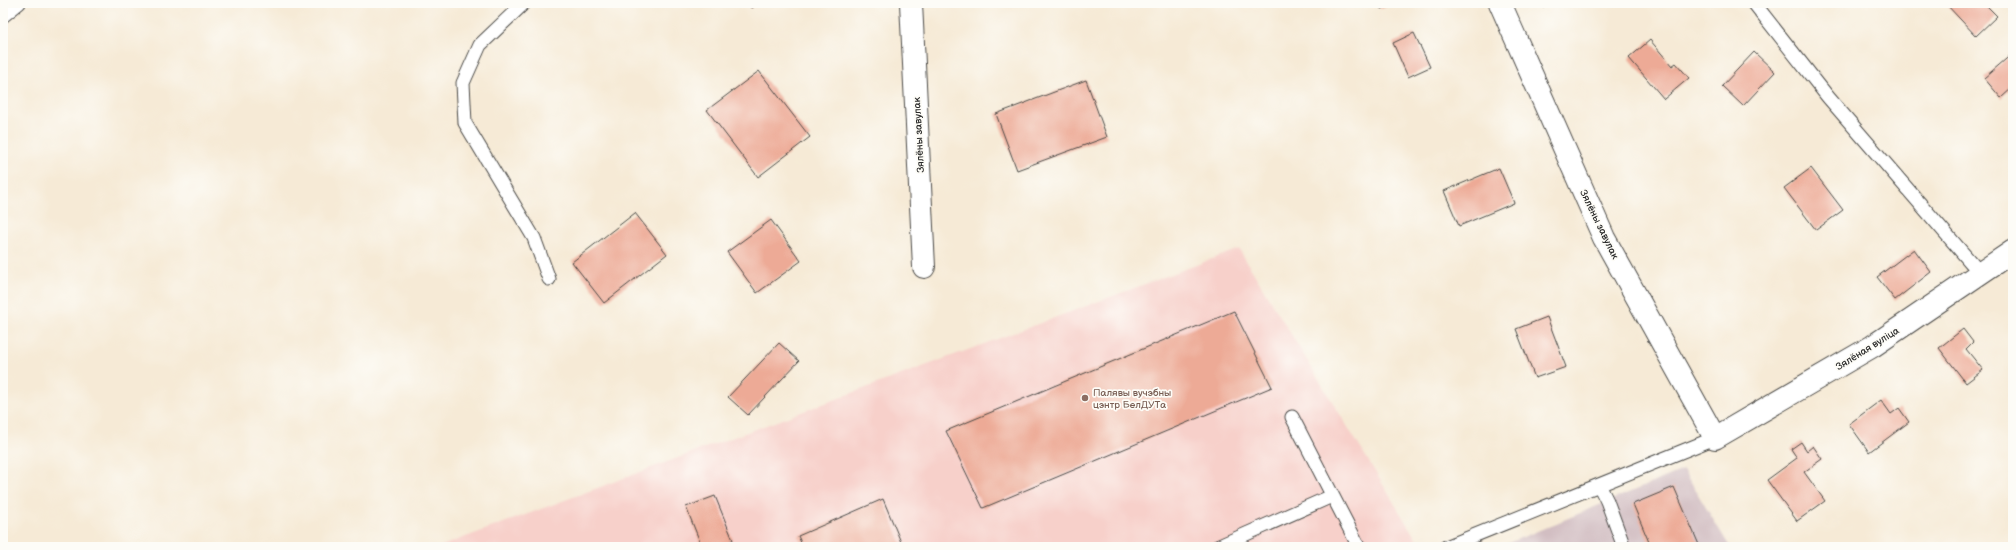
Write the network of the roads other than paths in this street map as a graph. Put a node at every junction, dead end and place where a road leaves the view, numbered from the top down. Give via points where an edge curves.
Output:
1 (19, 3) edge
2 (524, 3) edge
3 (911, 3) edge
4 (1500, 3) edge
5 (1754, 3) edge
6 (3, 16) edge
7 (2013, 251) edge
8 (924, 267) dead end
9 (1980, 273) junction
10 (549, 279) dead end
11 (1292, 417) dead end
12 (1715, 438) junction
13 (1599, 485) junction
14 (1332, 496) junction
15 (1217, 547) edge
16 (1359, 547) edge
17 (1446, 547) edge
18 (1624, 547) edge

1 - 6 lane
2 - 10 lane via 480,45 463,83 465,123 534,238
3 - 8 street, Зялёны завулак
4 - 12 street, Зялёны завулак via 1604,238
5 - 9 lane via 1828,97
7 - 9 street, Зялёная вуліца
9 - 12 street, Зялёная вуліца via 1873,346
11 - 14 lane
12 - 13 lane
13 - 17 lane
13 - 18 lane
14 - 15 lane
14 - 16 lane

